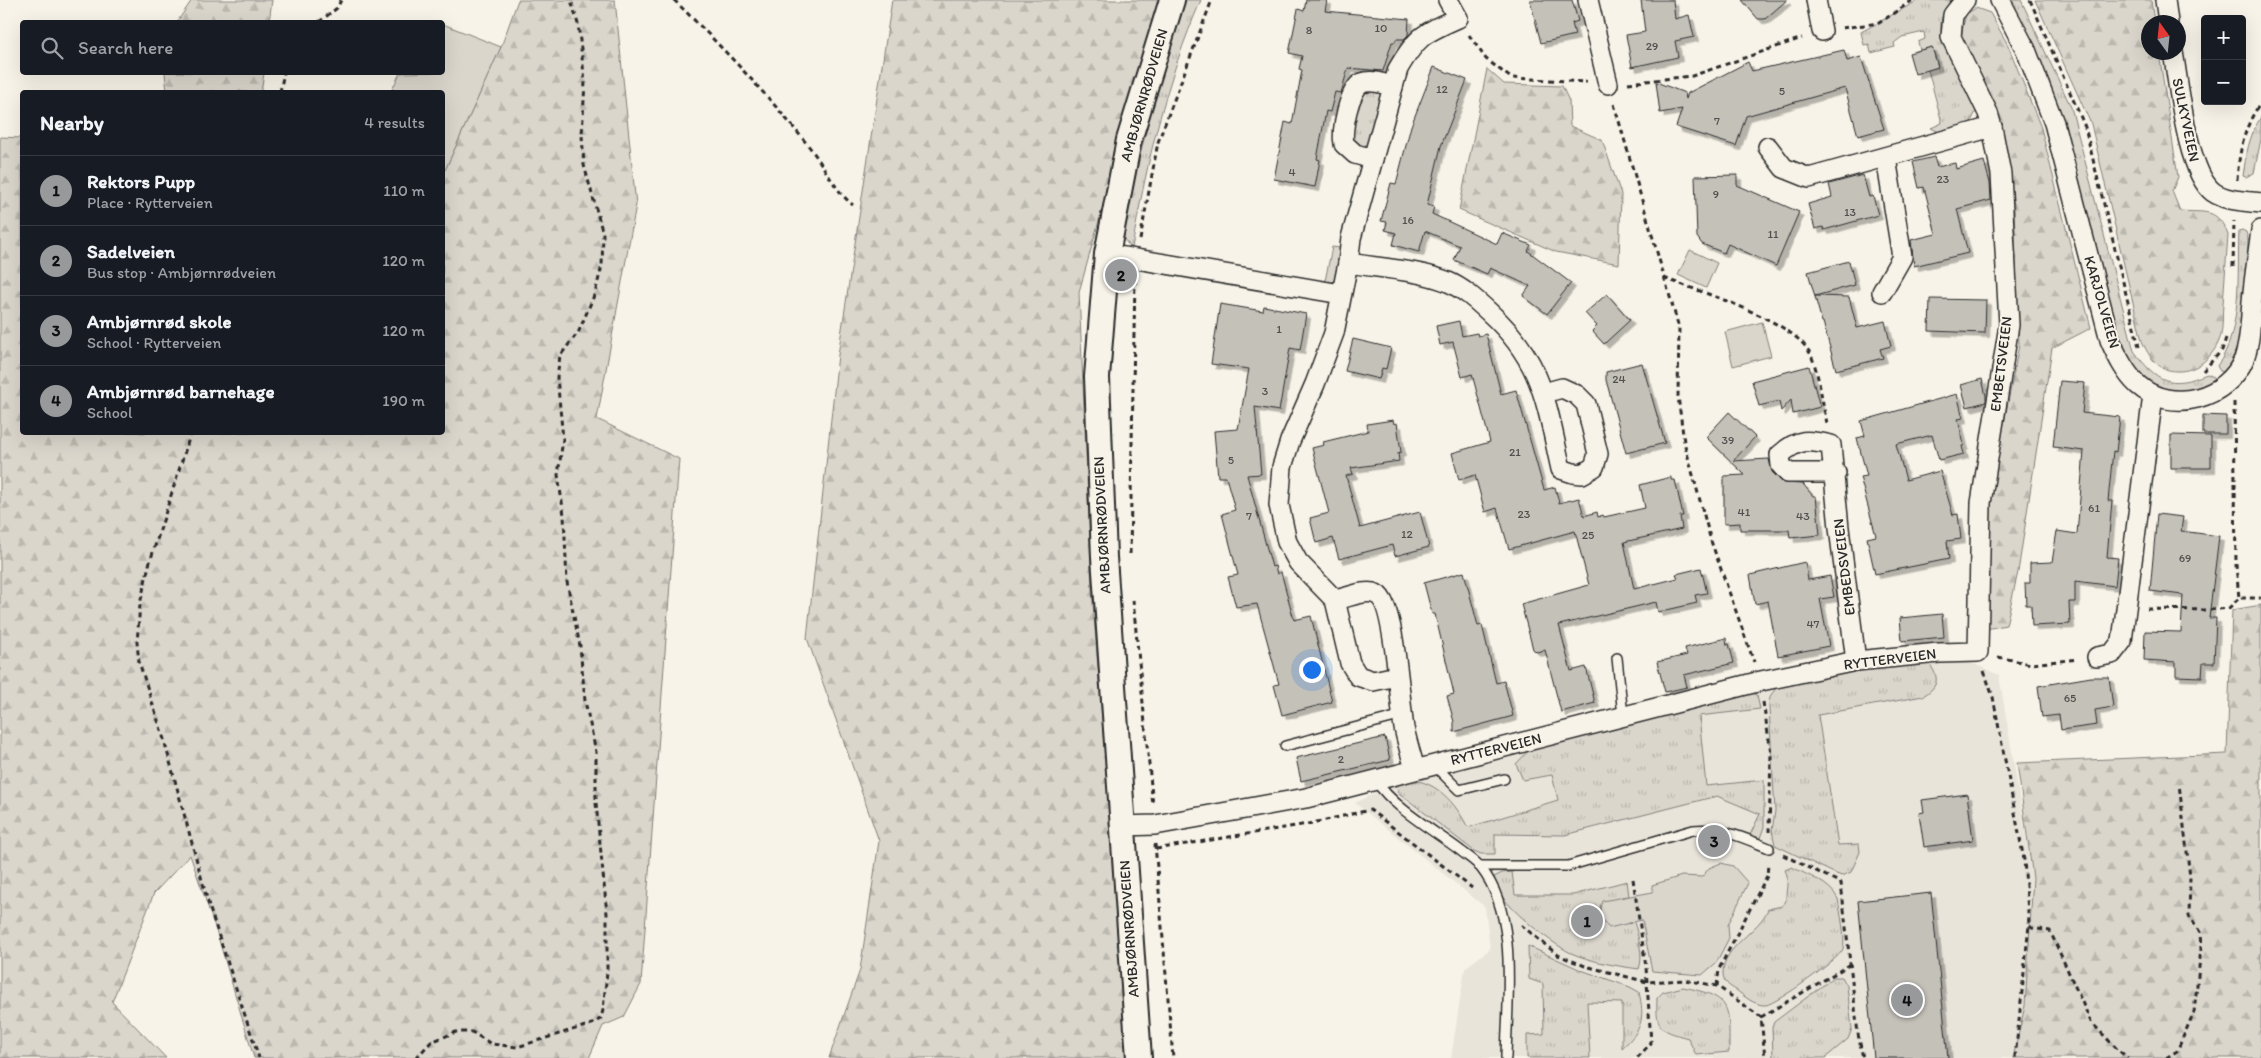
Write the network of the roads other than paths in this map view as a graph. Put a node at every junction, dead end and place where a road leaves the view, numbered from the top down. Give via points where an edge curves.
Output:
1 (1172, 0) edge
2 (1448, 0) edge
3 (1588, 0) edge
4 (1816, 0) edge
5 (1965, 0) edge
6 (2000, 0) edge
7 (2164, 0) edge
8 (2167, 15) edge
9 (1822, 31) road end
10 (2175, 60) edge
11 (1608, 84) road end
12 (1393, 86) junction
13 (1992, 127) junction
14 (1768, 147) dead end
15 (1886, 158) junction
16 (1373, 159) junction
17 (2261, 203) edge
18 (2261, 230) edge
19 (1107, 254) junction
20 (1348, 263) junction
21 (1882, 292) dead end
22 (1341, 294) junction
23 (1544, 393) dead end
24 (2153, 395) junction
25 (1836, 473) junction
26 (1335, 600) junction
27 (1978, 652) joint
28 (2097, 657) road end
29 (1617, 658) dead end
30 (1856, 661) junction
31 (1397, 676) junction
32 (1402, 714) junction
33 (1624, 716) junction
34 (1285, 746) dead end
35 (1433, 764) junction
36 (1415, 769) junction
37 (1504, 779) dead end
38 (1375, 780) junction
39 (1122, 826) junction
40 (1769, 848) road end
41 (1479, 866) junction
42 (1139, 1058) edge
43 (1506, 1058) edge

1 - 19 street, AMBJØRNRØDVEIEN via 1128,140
2 - 12 street via 1458,18 1425,33 1416,41 1398,69
3 - 11 street
4 - 9 street
5 - 13 street, EMBETSVEIEN via 1953,15 1951,37
6 - 24 street, KARJOLVEIEN via 2026,50 2054,123 2110,340 2121,364 2138,385
7 - 8 street
10 - 17 street, SULKYVEIEN via 2195,166 2212,191 2235,200
12 - 16 street
12 - 16 street via 1370,81 1356,87 1352,96 1343,130 1344,144 1356,154
13 - 15 street via 1921,139
13 - 27 street, EMBETSVEIEN via 2001,174 2009,325 1981,503
14 - 15 street via 1784,168 1810,178
15 - 21 street via 1902,257
16 - 20 street via 1351,238
18 - 24 street, KARJOLVEIEN via 2250,339 2235,376 2209,395 2194,399 2177,401
19 - 22 street via 1233,269
19 - 39 street, AMBJØRNRØDVEIEN via 1097,377 1098,452
20 - 22 street
20 - 23 street via 1422,274 1466,291 1518,343 1529,358
22 - 26 street via 1334,333 1282,467 1279,505 1287,542 1298,562
24 - 28 street via 2122,641 2112,654
25 - 25 street, EMBEDSVEIEN via 1831,445 1800,441 1780,455 1781,465 1788,473
25 - 30 street, EMBEDSVEIEN via 1838,528
26 - 31 street via 1350,663 1358,676 1373,681
26 - 31 street via 1368,592 1381,598 1398,654
27 - 30 street, RYTTERVEIEN
29 - 33 lane
30 - 33 street, RYTTERVEIEN
31 - 32 street
32 - 34 lane
32 - 36 street
33 - 35 street, RYTTERVEIEN
35 - 36 street, RYTTERVEIEN
35 - 37 lane via 1459,790
36 - 38 street, RYTTERVEIEN
38 - 39 street, RYTTERVEIEN via 1306,798 1155,825
38 - 41 lane via 1388,797
39 - 42 street, AMBJØRNRØDVEIEN
40 - 41 lane via 1721,830 1708,829 1693,830 1568,866
41 - 43 lane via 1487,876 1501,910 1506,937

